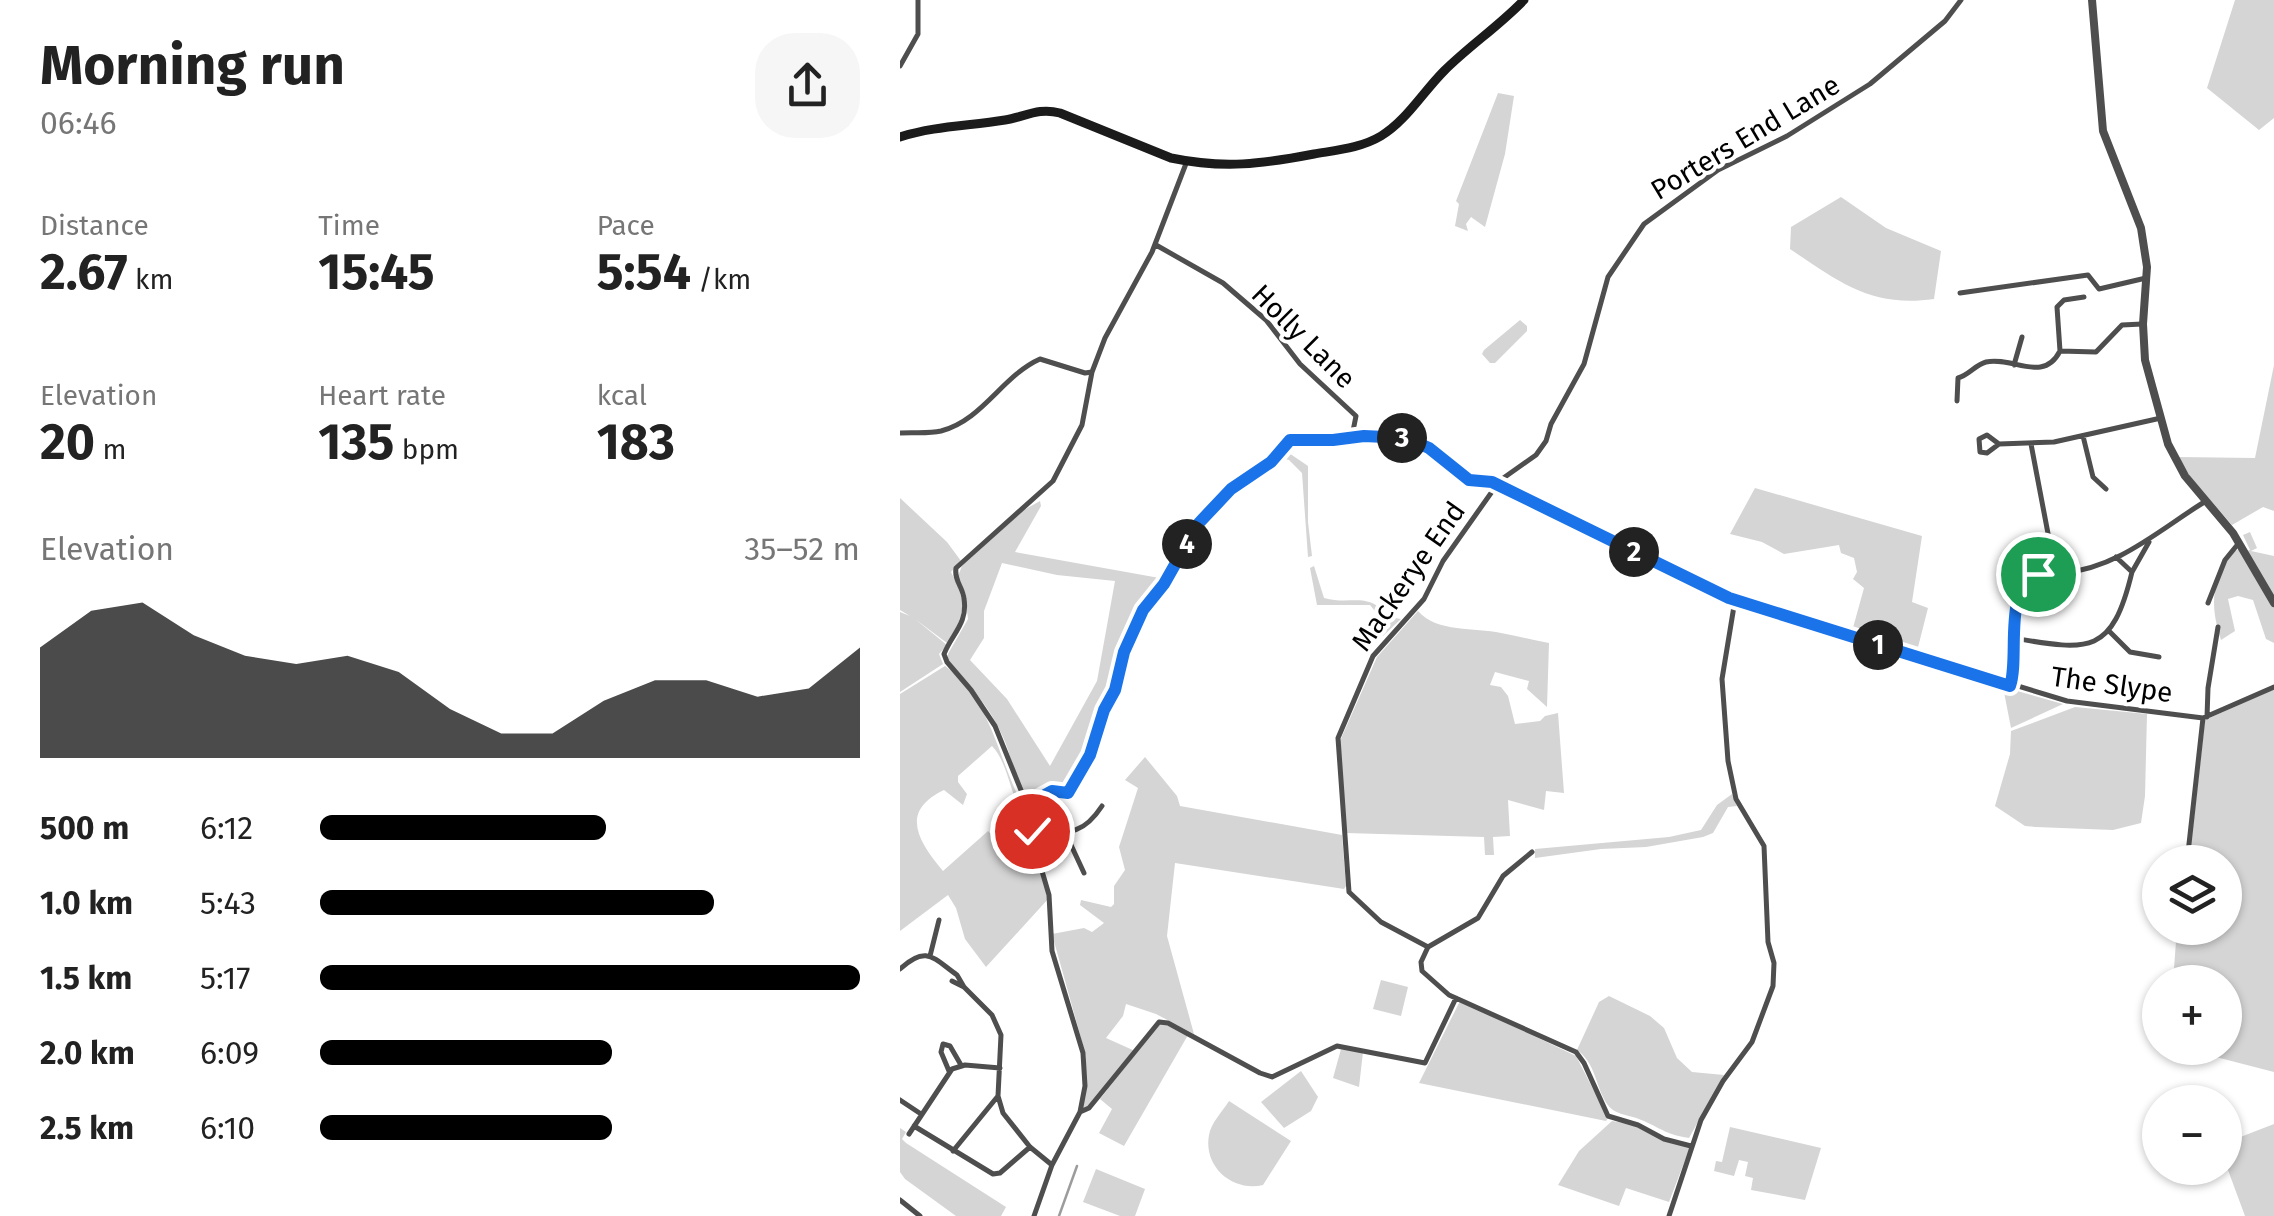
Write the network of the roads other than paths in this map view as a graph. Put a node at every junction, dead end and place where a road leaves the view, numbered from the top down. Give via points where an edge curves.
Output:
1 (918, 0) edge
2 (1524, 0) edge
3 (1961, 0) edge
4 (2092, 0) edge
5 (900, 66) edge
6 (900, 137) edge
7 (1187, 162) junction
8 (1155, 244) junction
9 (2146, 278) junction
10 (1960, 293) dead end
11 (2084, 297) dead end
12 (2143, 324) junction
13 (2022, 338) dead end
14 (2060, 352) junction
15 (2014, 366) junction
16 (1092, 372) junction
17 (1957, 401) dead end
18 (2161, 418) junction
19 (900, 432) edge
20 (1352, 436) junction
21 (2083, 436) junction
22 (1999, 444) dead end
23 (2031, 444) junction
24 (1497, 482) junction
25 (2106, 489) dead end
26 (2206, 501) junction
27 (2151, 540) junction
28 (2239, 543) junction
29 (2116, 558) junction
30 (2132, 572) junction
31 (2052, 574) junction
32 (1735, 600) junction
33 (2208, 603) dead end
34 (2274, 603) edge
35 (2218, 628) dead end
36 (2110, 631) junction
37 (2013, 638) junction
38 (2160, 656) dead end
39 (2010, 686) junction
40 (2274, 687) edge
41 (2205, 718) junction
42 (1027, 805) junction
43 (1102, 806) dead end
44 (1032, 831) junction
45 (1065, 832) junction
46 (2189, 845) edge
47 (1532, 852) dead end
48 (1084, 873) dead end
49 (939, 920) dead end
50 (1428, 946) junction
51 (930, 956) junction
52 (900, 968) edge
53 (1456, 998) junction
54 (961, 1065) junction
55 (1000, 1068) junction
56 (949, 1071) junction
57 (998, 1096) junction
58 (900, 1100) edge
59 (989, 1104) junction
60 (1001, 1108) junction
61 (1080, 1112) junction
62 (921, 1114) junction
63 (914, 1126) junction
64 (909, 1134) dead end
65 (1692, 1147) junction
66 (1030, 1148) junction
67 (953, 1152) junction
68 (1052, 1165) junction
69 (900, 1200) edge
70 (920, 1216) edge
71 (1034, 1216) edge
72 (1669, 1216) edge

1 - 5 street via 918,34
2 - 7 main road via 1374,140 1262,164
3 - 24 street, Porters End Lane via 1946,21 1870,84 1715,171 1644,224 1608,276 1584,364 1546,441
4 - 9 street via 2103,131 2138,220
6 - 7 main road via 1046,110
7 - 8 street
8 - 16 street
8 - 20 street, Holly Lane via 1223,283 1266,320 1300,364 1356,416
9 - 10 street via 2099,289 2088,275
9 - 12 street
11 - 14 street via 2057,307
12 - 14 street via 2122,326 2096,352
12 - 18 street
13 - 15 street
14 - 15 street via 2044,367
15 - 17 street via 1985,362 1958,378
16 - 19 street via 1040,359 966,420 939,431
16 - 42 street via 1082,425 1053,482 955,572 964,617 944,656 986,710
18 - 21 street
18 - 26 street via 2175,459
20 - 24 street, The Slype via 1406,438 1469,480
20 - 42 street, The Slype via 1290,440 1216,503 1143,610 1072,790 1052,791
21 - 23 street
21 - 25 street via 2093,476
22 - 23 street
23 - 31 street
24 - 32 street, The Slype
24 - 50 street, Mackerye End via 1424,598 1373,656 1338,743 1349,892 1381,922
26 - 27 street
26 - 28 street
27 - 29 street
27 - 30 street
28 - 33 street
28 - 34 street
29 - 30 street
29 - 31 street
30 - 36 street
31 - 37 street via 2025,582
32 - 39 street, The Slype
32 - 65 street via 1723,672 1728,761 1736,798 1764,846 1774,986 1752,1042 1714,1095
35 - 41 street
36 - 37 street via 2070,646
36 - 38 street via 2134,654
37 - 39 street
39 - 41 street, The Slype via 2067,702
40 - 41 street, The Slype
41 - 46 street
42 - 44 street
43 - 45 street via 1087,825
44 - 45 street
44 - 61 street via 1049,895 1052,950 1083,1053
45 - 48 street
47 - 50 street via 1503,876 1478,918
49 - 51 street
50 - 53 street via 1422,971
51 - 52 street
51 - 55 street via 997,1022
53 - 61 street via 1425,1063 1337,1046 1272,1076 1160,1022
53 - 65 street via 1576,1052 1612,1118
54 - 55 street
54 - 56 street
54 - 56 street via 943,1044
55 - 57 street
56 - 62 street
57 - 59 street
57 - 60 street
58 - 62 street
59 - 60 street
59 - 67 street
60 - 66 street
61 - 68 street
62 - 63 street
63 - 64 street
63 - 67 street
65 - 72 street
66 - 67 street via 992,1174
66 - 68 street
68 - 71 street
69 - 70 street

